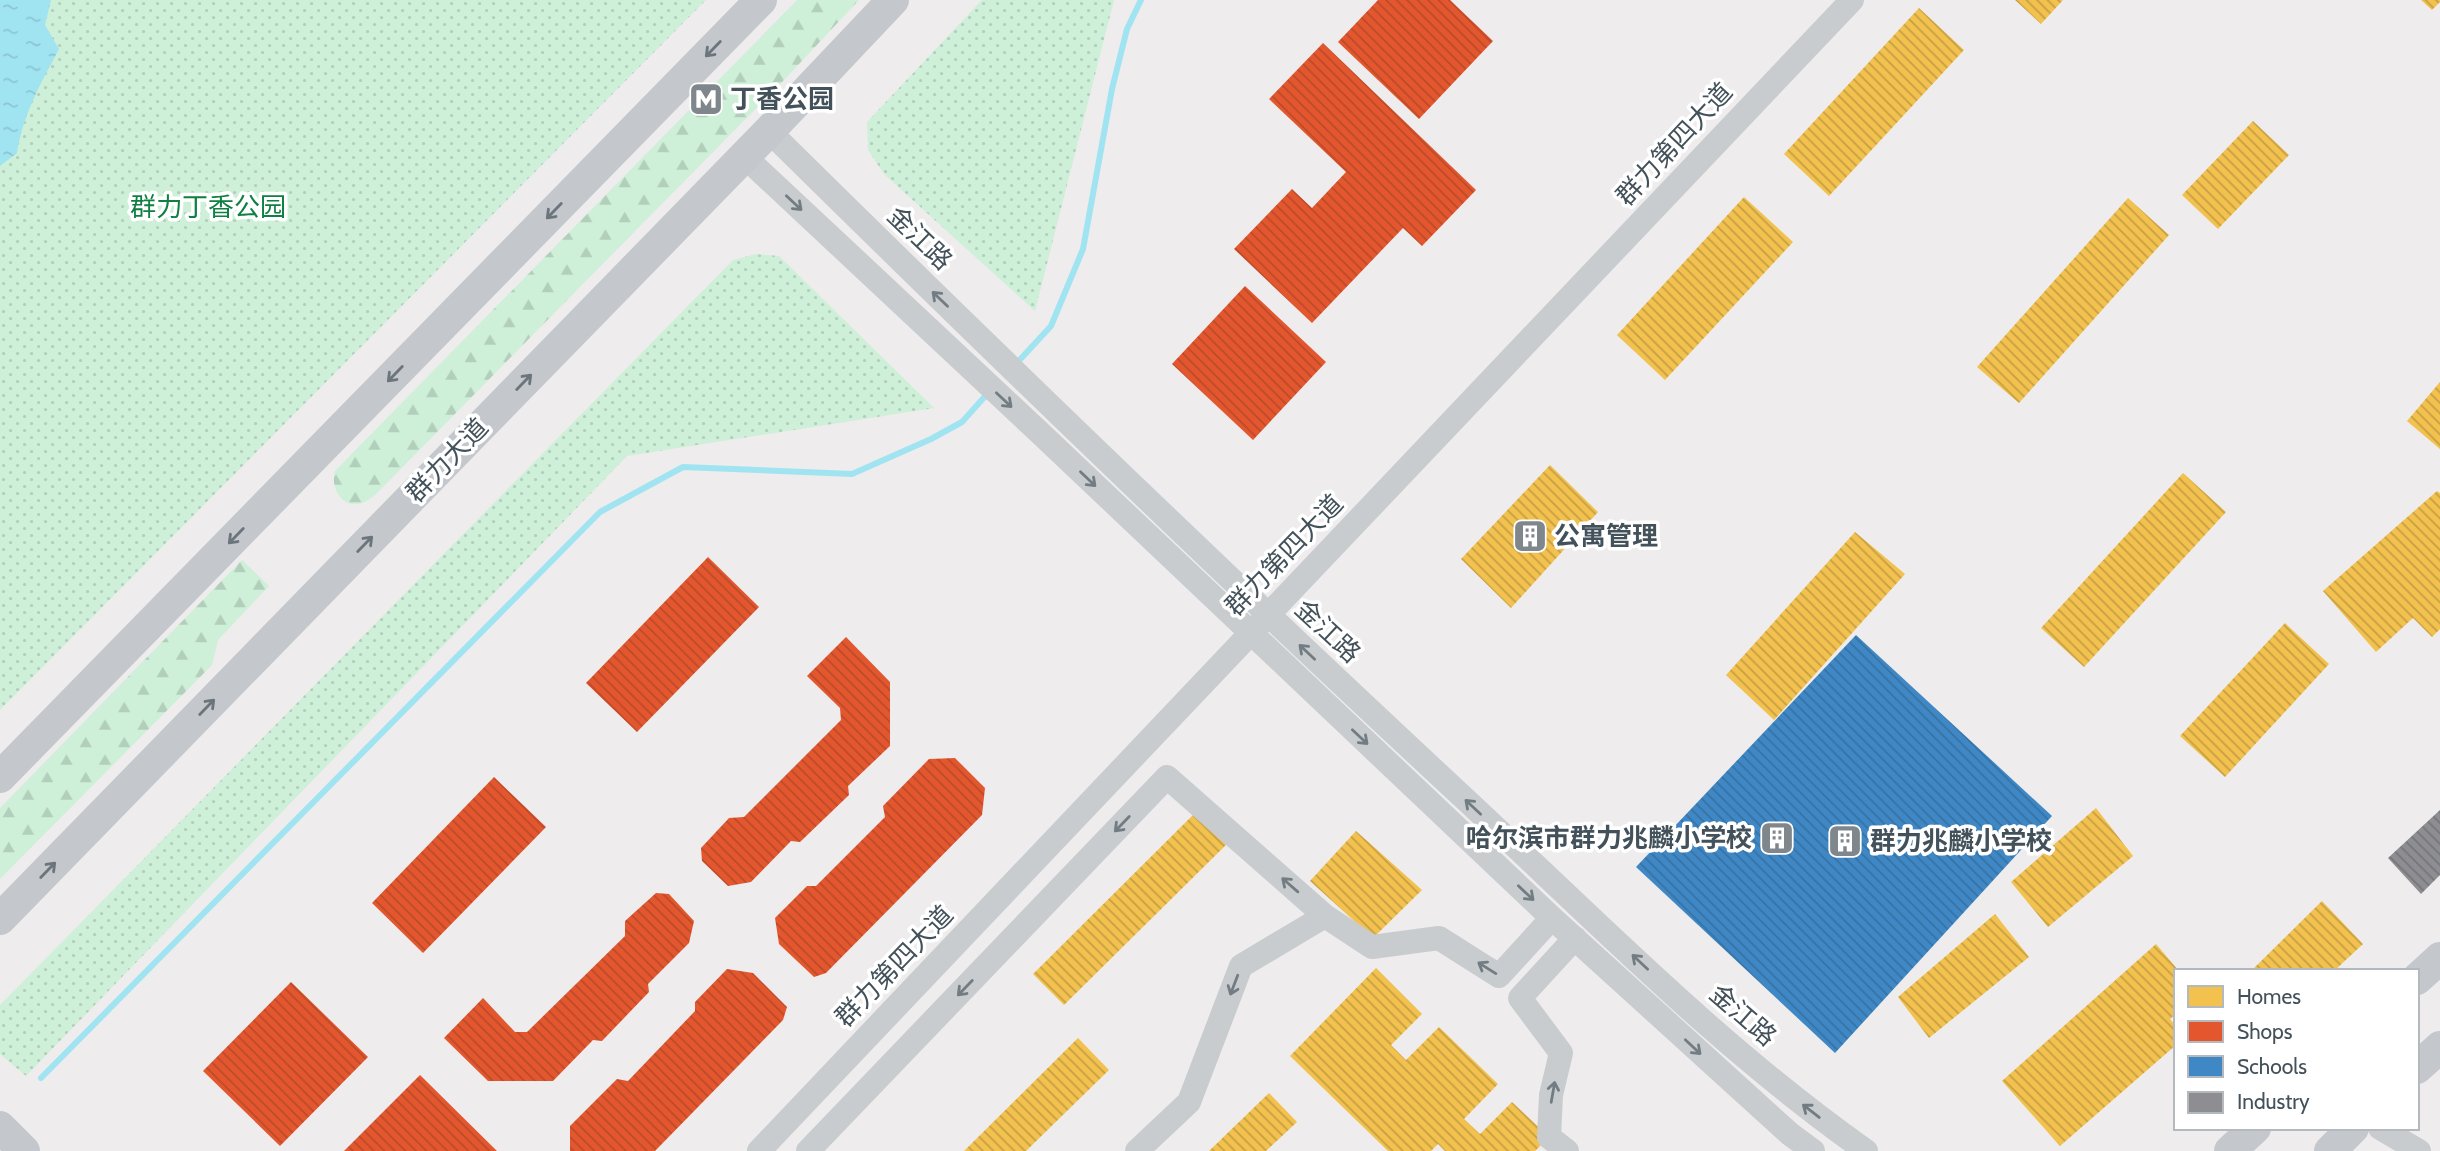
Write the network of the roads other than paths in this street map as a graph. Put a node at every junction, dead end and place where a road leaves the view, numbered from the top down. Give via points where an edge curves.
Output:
1 (761, 0) edge
2 (894, 0) edge
3 (1852, 0) edge
4 (769, 131) junction
5 (744, 156) junction
6 (1268, 616) junction
7 (1250, 634) junction
8 (0, 777) edge
9 (1325, 916) junction
10 (1552, 918) junction
11 (0, 919) edge
12 (1575, 938) junction
13 (2440, 958) edge
14 (2419, 977) edge
15 (2440, 1046) edge
16 (2419, 1066) edge
17 (0, 1127) edge
18 (2253, 1130) edge
19 (2351, 1130) edge
20 (2382, 1130) edge
21 (24, 1151) edge
22 (759, 1151) edge
23 (808, 1151) edge
24 (1136, 1151) edge
25 (1567, 1151) edge
26 (1813, 1151) edge
27 (1867, 1151) edge
28 (2230, 1151) edge
29 (2330, 1151) edge
30 (2419, 1151) edge

1 -> 8 main road
2 - 4 main road, 群力大道
3 - 6 street, 群力第四大道
4 - 5 main road, 群力大道
6 -> 4 street, 金江路
5 -> 7 street
11 -> 5 main road, 群力大道
6 - 7 street, 群力第四大道
27 -> 6 street, 金江路 via 1815,1115 1722,1038
7 -> 10 street
7 - 22 street, 群力第四大道
10 -> 9 street via 1499,976 1439,938 1372,947
9 -> 23 street via 1167,778
9 -> 24 street via 1241,966 1189,1102
10 - 12 street
25 -> 12 street via 1549,1137 1551,1095 1561,1053 1520,998
12 -> 26 street
13 - 14 main road
15 - 16 main road
17 - 21 main road
18 - 28 main road
19 - 29 main road
20 - 30 street

